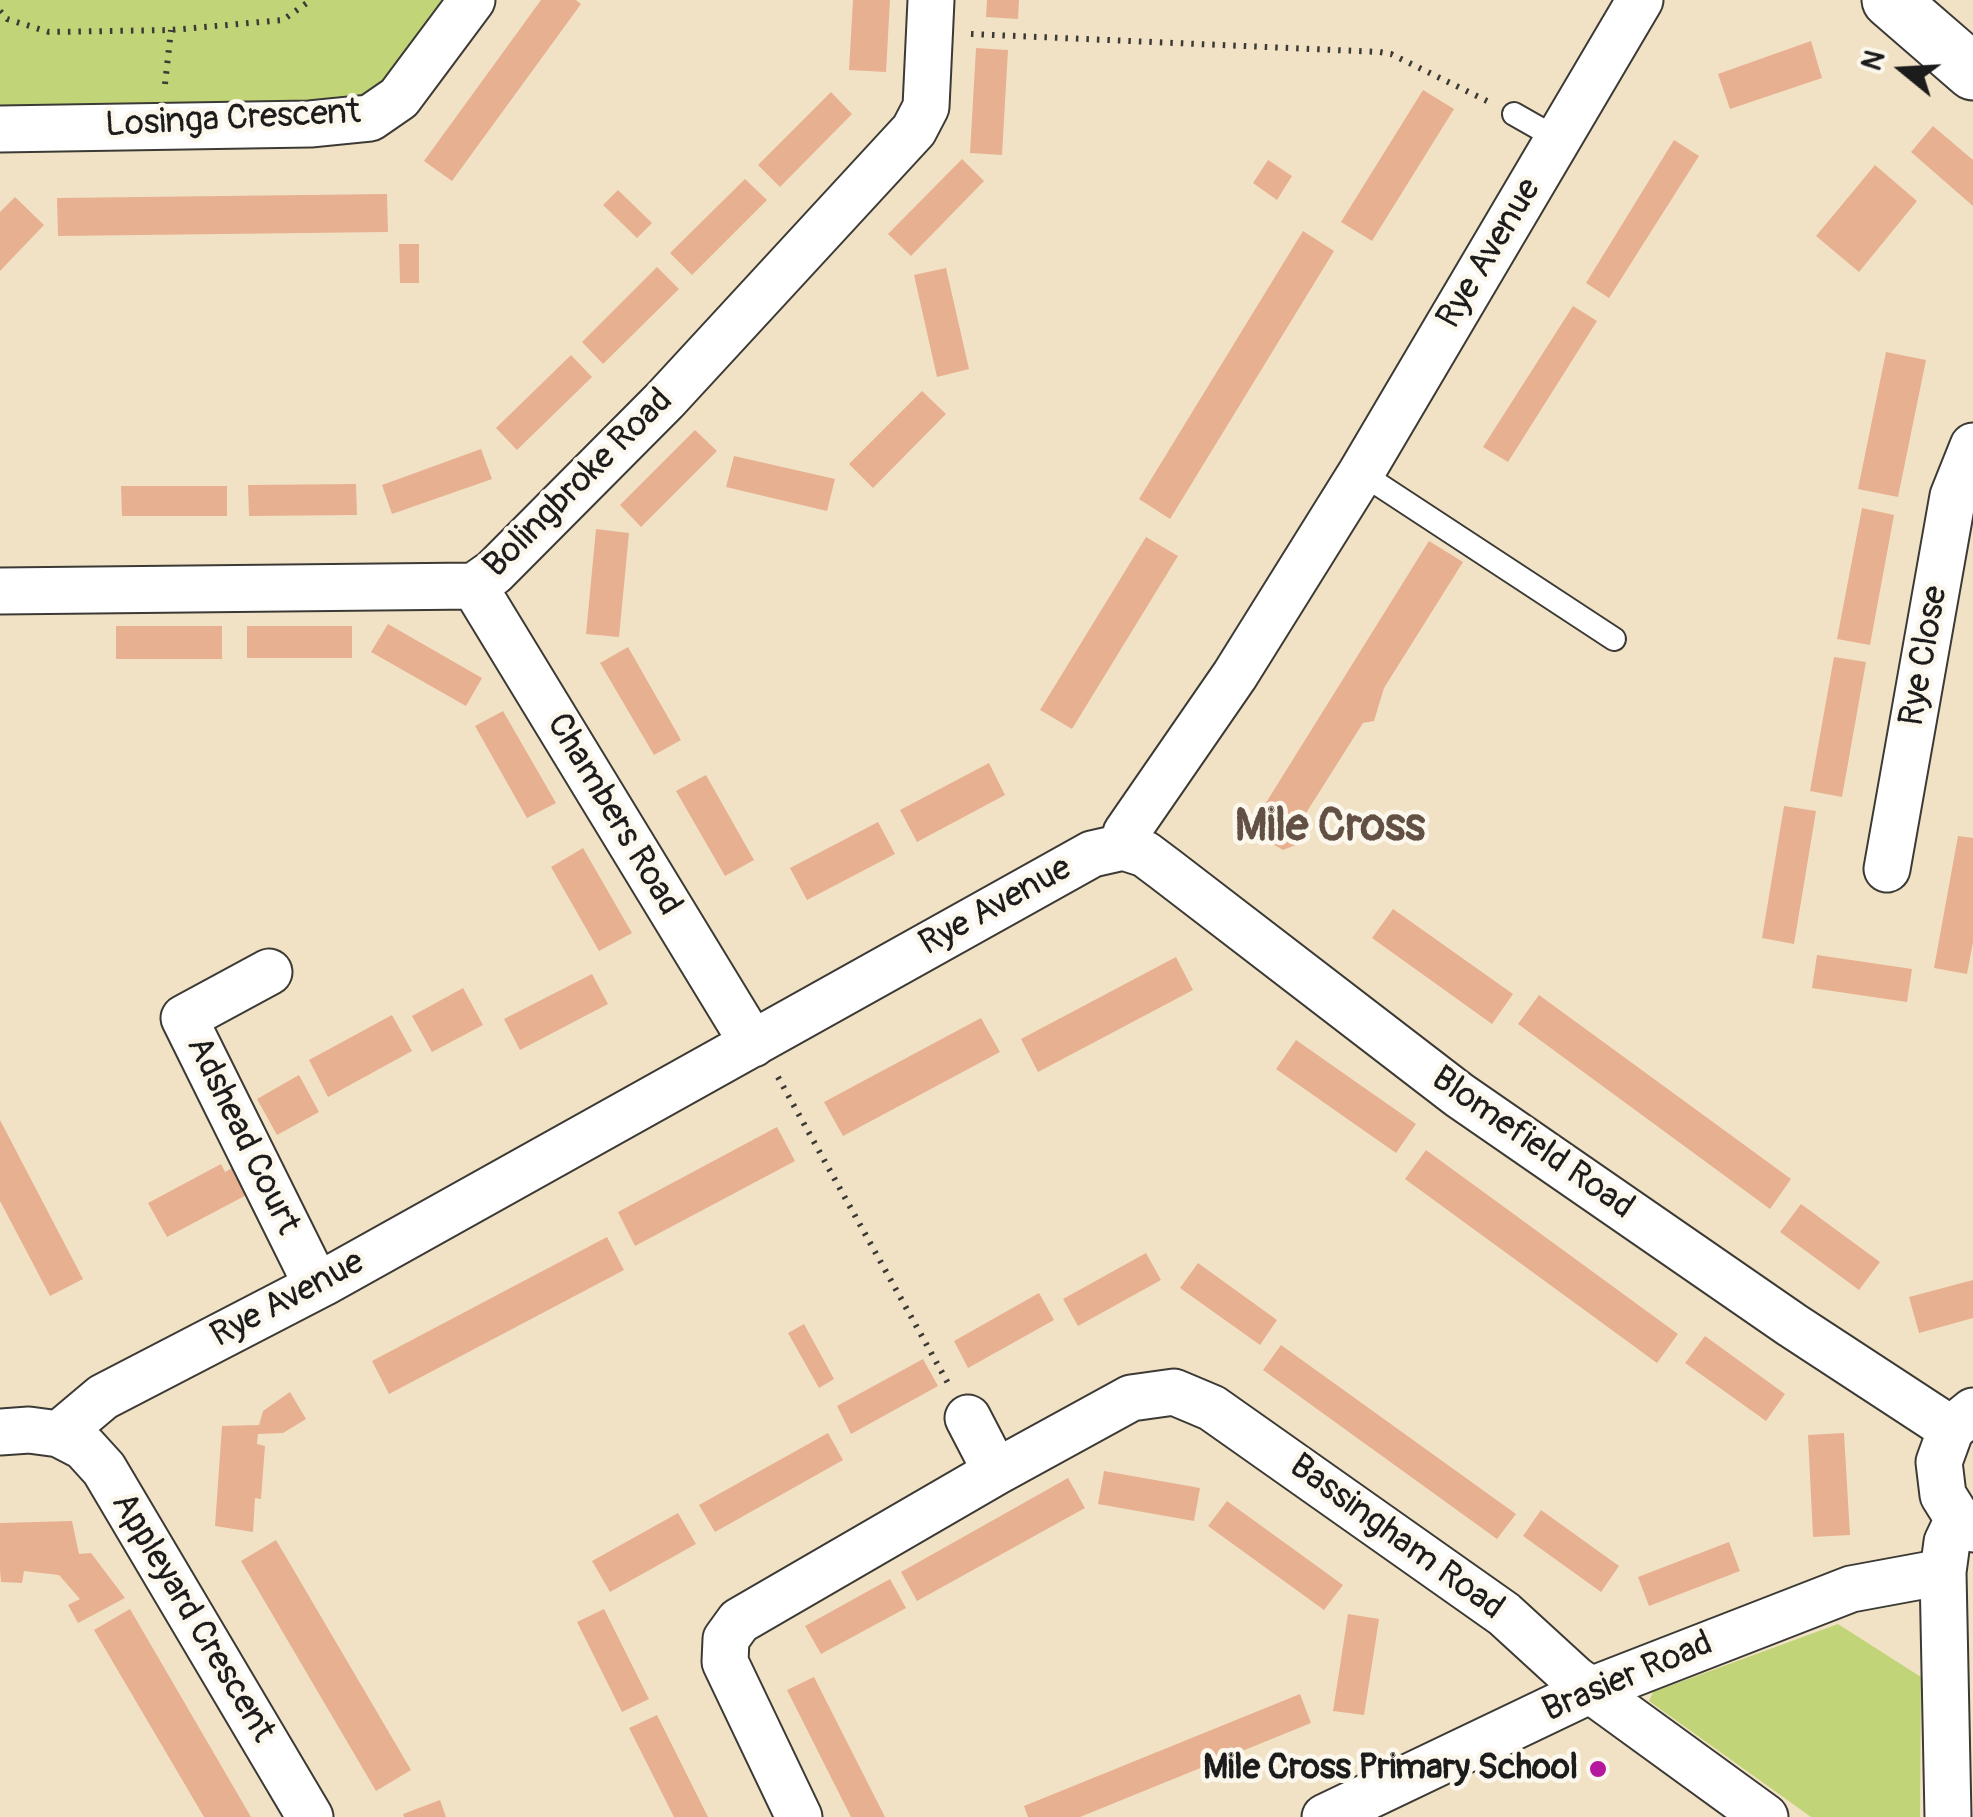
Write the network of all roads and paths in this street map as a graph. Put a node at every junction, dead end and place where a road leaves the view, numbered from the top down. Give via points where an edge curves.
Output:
1 (311, 0) edge
2 (472, 0) edge
3 (1640, 0) edge
4 (0, 11) edge
5 (1920, 12) edge
6 (930, 16) edge
7 (172, 30) junction
8 (1973, 72) edge
9 (165, 87) dead end
10 (1514, 114) joint
11 (0, 129) edge
12 (1558, 138) junction
13 (1973, 446) edge
14 (1360, 472) junction
15 (474, 586) junction
16 (0, 591) edge
17 (1614, 640) dead end
18 (1123, 848) junction
19 (1887, 869) dead end
20 (268, 972) dead end
21 (753, 1044) junction
22 (317, 1286) junction
23 (968, 1418) joint
24 (1962, 1420) edge
25 (0, 1432) edge
26 (59, 1434) junction
27 (996, 1472) junction
28 (1966, 1524) edge
29 (1943, 1572) junction
30 (1590, 1690) junction
31 (310, 1817) edge
32 (799, 1817) edge
33 (1324, 1817) edge
34 (1766, 1817) edge
35 (1948, 1817) edge

1 - 7 path via 283,20
2 - 11 street, Losinga Crescent via 399,98 370,118
3 - 12 street, Rye Avenue
4 - 7 path via 50,32
5 - 8 main road
6 - 10 path via 1380,52
6 - 15 street, Bolingbroke Road via 926,107 914,130 666,400
7 - 9 path
10 - 12 lane
12 - 14 street, Rye Avenue
13 - 19 street, Rye Close via 1953,496
14 - 17 lane
14 - 18 street, Rye Avenue
15 - 16 street, Bolingbroke Road
15 - 21 street, Chambers Road
18 - 21 street, Rye Avenue via 1092,854
18 - 24 street, Blomefield Road via 1146,854 1459,1095 1792,1325
20 - 22 street, Adshead Court via 184,1018
21 - 22 street, Rye Avenue
21 - 23 path via 785,1086
22 - 26 street, Rye Avenue via 103,1397
23 - 27 street
24 - 28 street via 1939,1462 1943,1496
25 - 26 street
26 - 31 street, Appleyard Crescent via 84,1447 104,1469
27 - 30 street, Bassingham Road via 1132,1398 1174,1392 1212,1408 1504,1614
27 - 32 street, Bassingham Road via 739,1621 726,1639 725,1662
28 - 29 street via 1947,1542
29 - 30 street, Brasier Road via 1850,1588
29 - 35 street
30 - 33 street, Brasier Road
30 - 34 street, Bassingham Road

